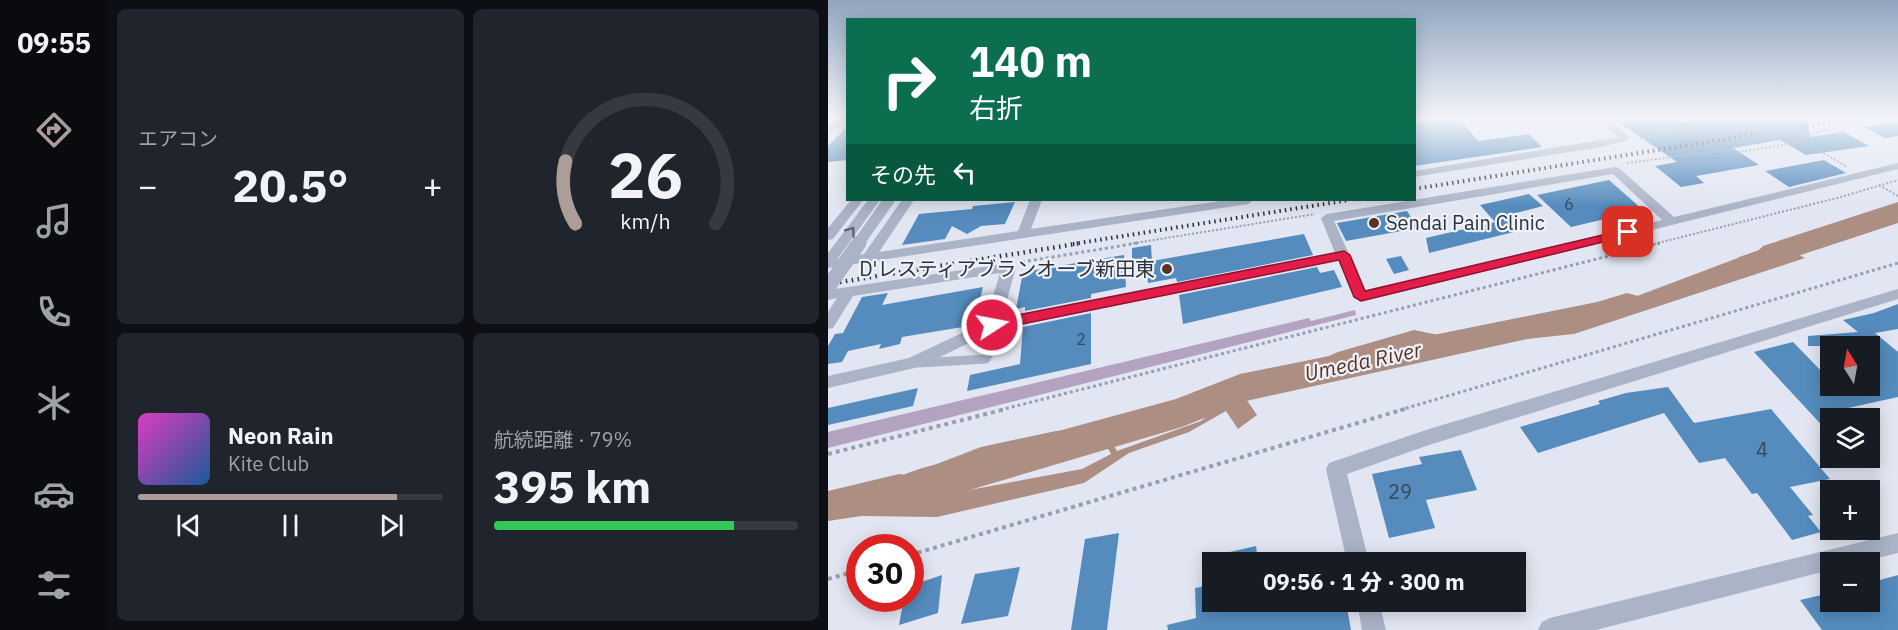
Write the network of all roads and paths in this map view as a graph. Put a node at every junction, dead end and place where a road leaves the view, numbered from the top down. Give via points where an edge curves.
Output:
1 (1575, 148) edge
2 (1762, 148) edge
3 (1820, 151) dead end
4 (1898, 166) edge
5 (1615, 170) junction
6 (1416, 174) edge
7 (1861, 175) junction
8 (1898, 180) edge
9 (1878, 185) junction
10 (1898, 196) edge
11 (856, 201) edge
12 (873, 201) edge
13 (888, 201) edge
14 (907, 201) edge
15 (1036, 201) edge
16 (1241, 201) edge
17 (1323, 213) dead end
18 (1672, 222) junction
19 (1023, 234) junction
20 (828, 236) edge
21 (1344, 255) junction
22 (869, 257) junction
23 (828, 263) edge
24 (1898, 263) edge
25 (1009, 267) junction
26 (828, 287) edge
27 (849, 291) junction
28 (1898, 294) edge
29 (828, 295) edge
30 (828, 324) edge
31 (998, 324) junction
32 (914, 363) junction
33 (828, 382) edge
34 (828, 454) edge
35 (1898, 543) edge
36 (924, 551) edge
37 (1356, 552) edge
38 (846, 574) edge
39 (828, 579) edge
40 (1370, 612) edge
41 (1374, 630) edge
42 (1550, 630) edge

1 - 6 street
2 - 5 path via 1620,164
3 - 7 path
4 - 7 street
5 - 18 street
5 - 21 street via 1328,218
7 - 18 street
8 - 9 path
9 - 10 path
9 - 34 path
11 - 20 street
23 -> 12 street
13 - 26 street, bridge
14 - 22 street
15 - 19 street
16 - 19 street
17 - 25 path via 1020,262
18 - 21 street via 1361,297
19 - 22 street
21 - 31 street
22 - 23 street
24 - 36 path
25 - 27 street
25 - 31 street
27 - 29 street
27 - 30 street
28 - 37 street via 1429,437 1336,470
31 - 32 street
31 - 32 lane via 986,359
32 - 33 street
35 - 42 street
38 - 39 path
40 - 41 street

